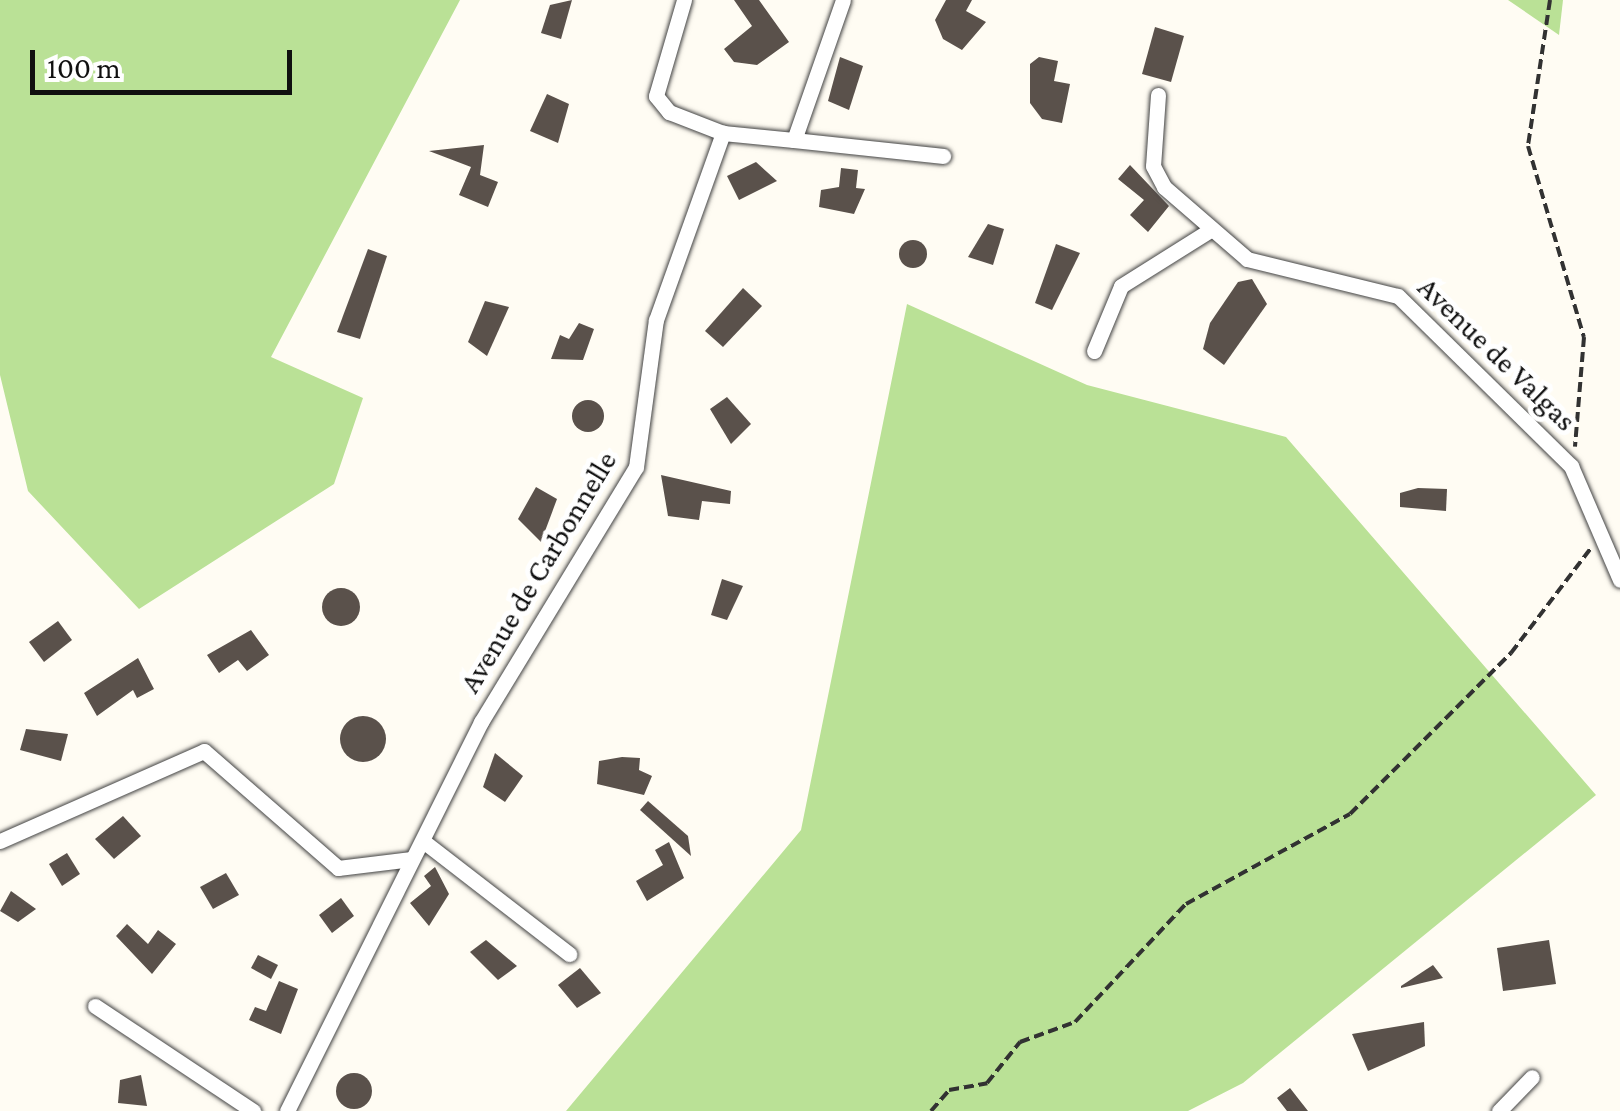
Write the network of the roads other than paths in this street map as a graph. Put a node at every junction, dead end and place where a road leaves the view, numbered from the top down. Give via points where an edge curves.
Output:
1 (684, 0) edge
2 (844, 0) edge
3 (1158, 95) dead end
4 (723, 133) junction
5 (794, 140) junction
6 (944, 156) dead end
7 (1212, 229) junction
8 (1094, 351) dead end
9 (1620, 580) edge
10 (423, 841) junction
11 (0, 842) edge
12 (411, 859) junction
13 (568, 954) dead end
14 (95, 1006) dead end
15 (1532, 1077) dead end
16 (290, 1110) edge
17 (252, 1111) edge
18 (1499, 1111) edge

1 - 4 street via 656,96 669,112
2 - 5 street
3 - 7 street, Avenue de Valgas via 1155,174
4 - 5 street
4 - 10 street, Avenue de Carbonnelle via 656,320 636,467 481,722
5 - 6 street
7 - 8 street via 1120,286
7 - 9 street, Avenue de Valgas via 1247,258 1287,274 1384,286 1570,466
10 - 12 street, Avenue de Carbonnelle
10 - 13 street
11 - 12 street via 204,751 338,868
12 - 16 street, Avenue de Carbonnelle
14 - 17 street
15 - 18 street

